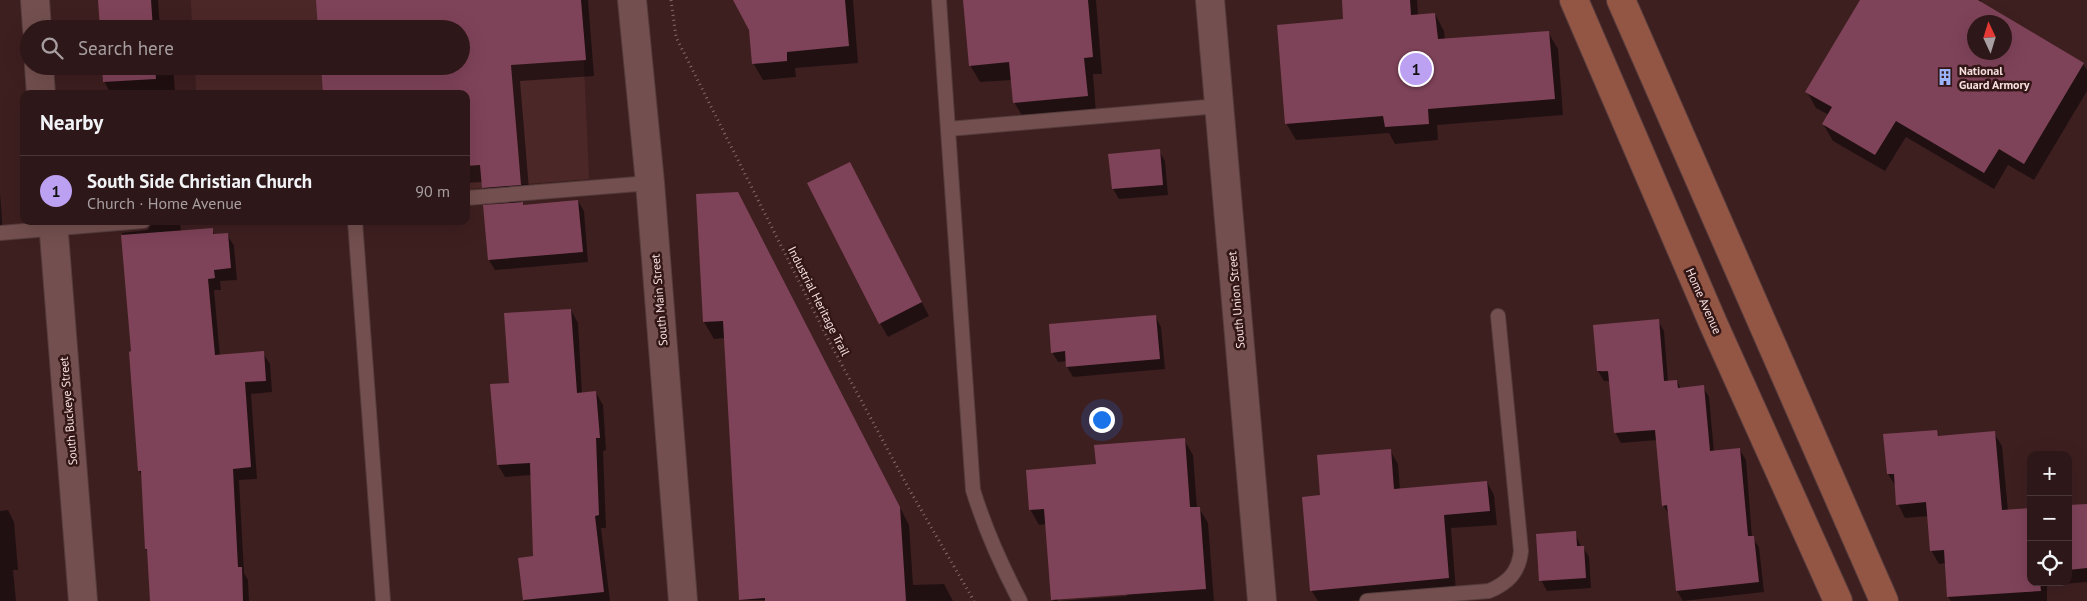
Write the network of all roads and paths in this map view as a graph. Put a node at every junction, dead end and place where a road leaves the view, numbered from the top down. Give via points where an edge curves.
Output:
1 (35, 0) edge
2 (632, 0) edge
3 (671, 0) edge
4 (939, 0) edge
5 (1210, 0) edge
6 (1574, 0) edge
7 (1621, 0) edge
8 (36, 20) edge
9 (40, 75) edge
10 (41, 90) edge
11 (1220, 106) junction
12 (948, 129) junction
13 (650, 183) junction
14 (470, 198) edge
15 (53, 225) edge
16 (355, 225) edge
17 (0, 233) edge
18 (1498, 316) dead end
19 (83, 601) edge
20 (383, 601) edge
21 (683, 601) edge
22 (974, 601) edge
23 (1020, 601) edge
24 (1262, 601) edge
25 (1367, 601) edge
26 (1838, 601) edge
27 (1884, 601) edge

1 - 8 street
2 - 13 street, South Main Street
3 - 22 path, Industrial Heritage Trail via 676,37 829,341
4 - 12 lane
5 - 11 street, South Union Street
6 - 26 street, Home Avenue via 1713,323
7 - 27 street
9 - 10 street
11 - 12 lane
11 - 24 street, South Union Street
12 - 23 lane via 973,490 983,522
13 - 14 lane
13 - 21 street, South Main Street
15 - 17 lane
15 - 19 street, South Buckeye Street
16 - 20 lane
18 - 25 lane via 1520,562 1514,574 1489,591

